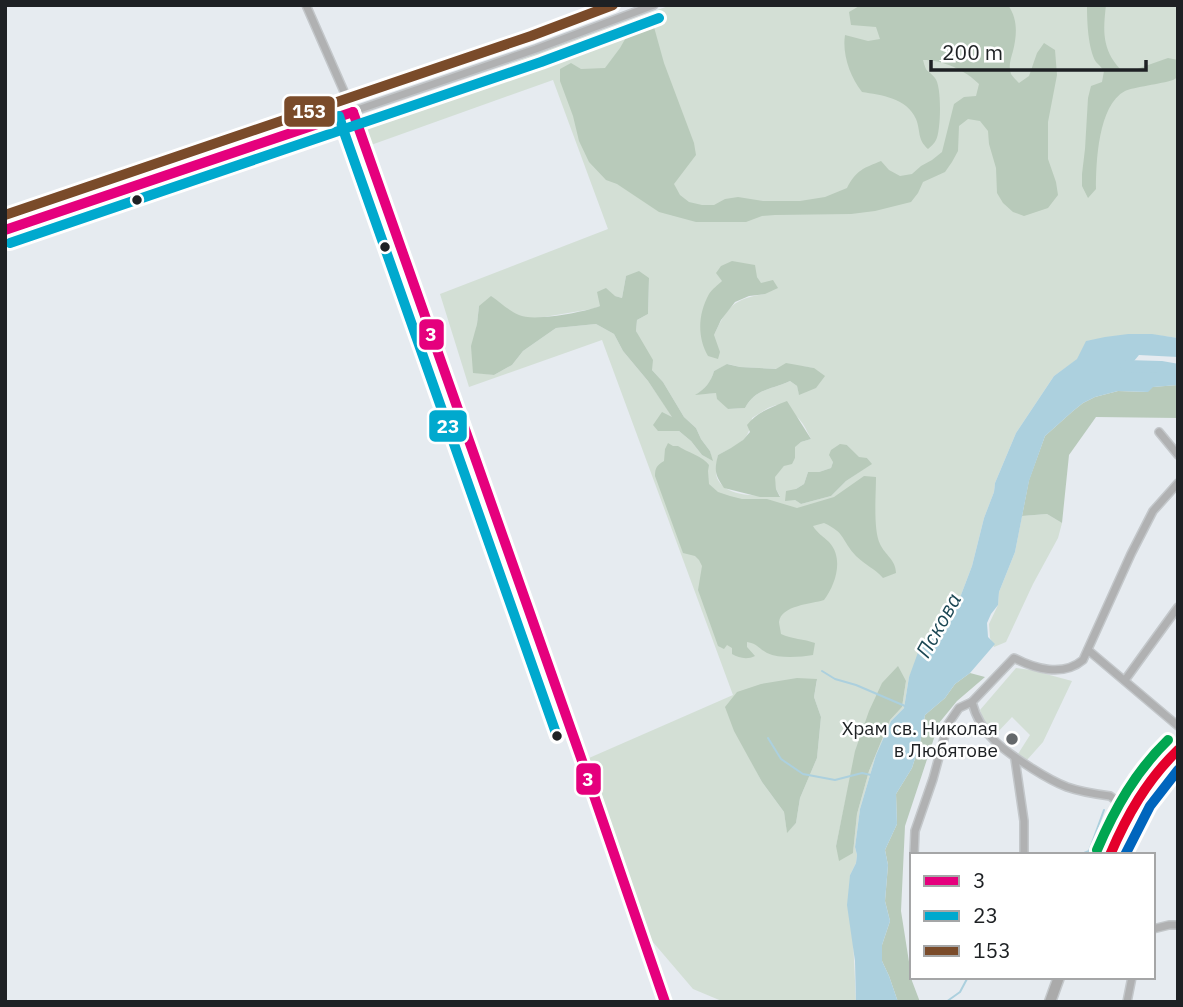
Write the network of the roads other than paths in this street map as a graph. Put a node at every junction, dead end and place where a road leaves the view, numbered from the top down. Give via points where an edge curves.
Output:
1 (306, 5) edge
2 (654, 5) edge
3 (353, 112) junction
4 (5, 230) edge
5 (1159, 432) dead end
6 (1178, 455) edge
7 (1178, 483) edge
8 (1177, 611) edge
9 (1088, 650) junction
10 (1125, 680) junction
11 (972, 702) junction
12 (1178, 726) edge
13 (1178, 750) edge
14 (1015, 759) junction
15 (1127, 816) junction
16 (914, 853) edge
17 (1024, 853) dead end
18 (1111, 853) edge
19 (1178, 925) edge
20 (1155, 928) edge
21 (1058, 979) edge
22 (1132, 979) edge
23 (665, 1002) edge
24 (1051, 1002) edge
25 (1127, 1002) edge

1 - 3 street
2 - 3 street
3 - 4 street
3 - 23 street
5 - 6 street
7 - 9 street via 1153,511
8 - 10 street
9 - 10 street
9 - 11 street via 1083,660 1064,669 1029,666 1014,658
10 - 12 street
11 - 14 street via 982,727
11 - 16 street via 959,708 948,724 915,831
13 - 15 main road via 1151,779
14 - 15 street via 1065,786 1110,796
14 - 17 street
15 - 18 main road
19 - 20 street
21 - 24 main road
22 - 25 street

